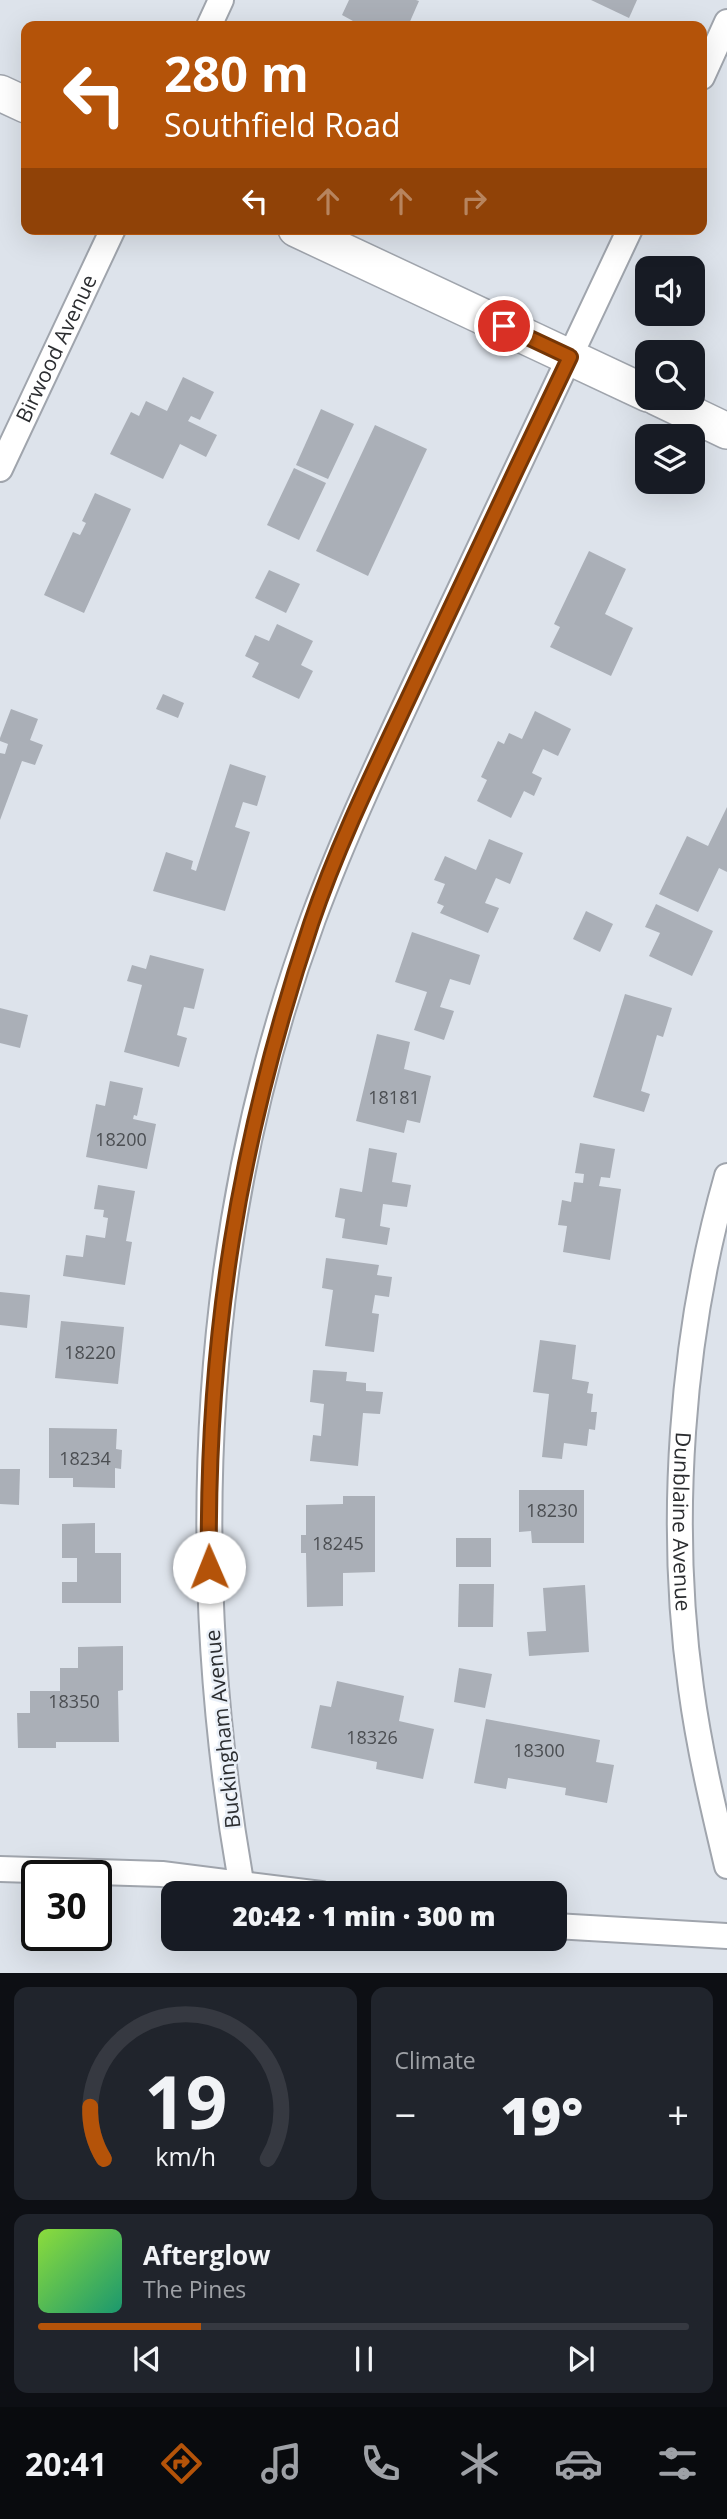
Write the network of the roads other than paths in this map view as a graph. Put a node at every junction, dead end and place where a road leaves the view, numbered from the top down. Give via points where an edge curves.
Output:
1 (221, 0) edge
2 (211, 21) edge
3 (727, 22) edge
4 (707, 65) edge
5 (0, 93) edge
6 (21, 103) edge
7 (110, 235) edge
8 (309, 235) edge
9 (627, 235) edge
10 (570, 357) junction
11 (635, 388) edge
12 (683, 410) edge
13 (727, 431) edge
14 (0, 469) edge
15 (727, 1176) edge
16 (727, 1866) edge
17 (0, 1870) edge
18 (241, 1881) joint
19 (567, 1927) edge
20 (727, 1936) edge

1 - 2 street
3 - 4 street
5 - 6 main road
7 - 14 street, Birwood Avenue
8 - 10 main road
9 - 10 street, Buckingham Avenue
10 - 11 main road
10 - 18 street, Buckingham Avenue via 354,818 312,920 248,1143 219,1326 208,1461 209,1593 218,1711
12 - 13 main road
15 - 16 street, Dunblaine Avenue via 686,1392 681,1543 691,1687
17 - 18 street via 62,1869
19 - 20 street

